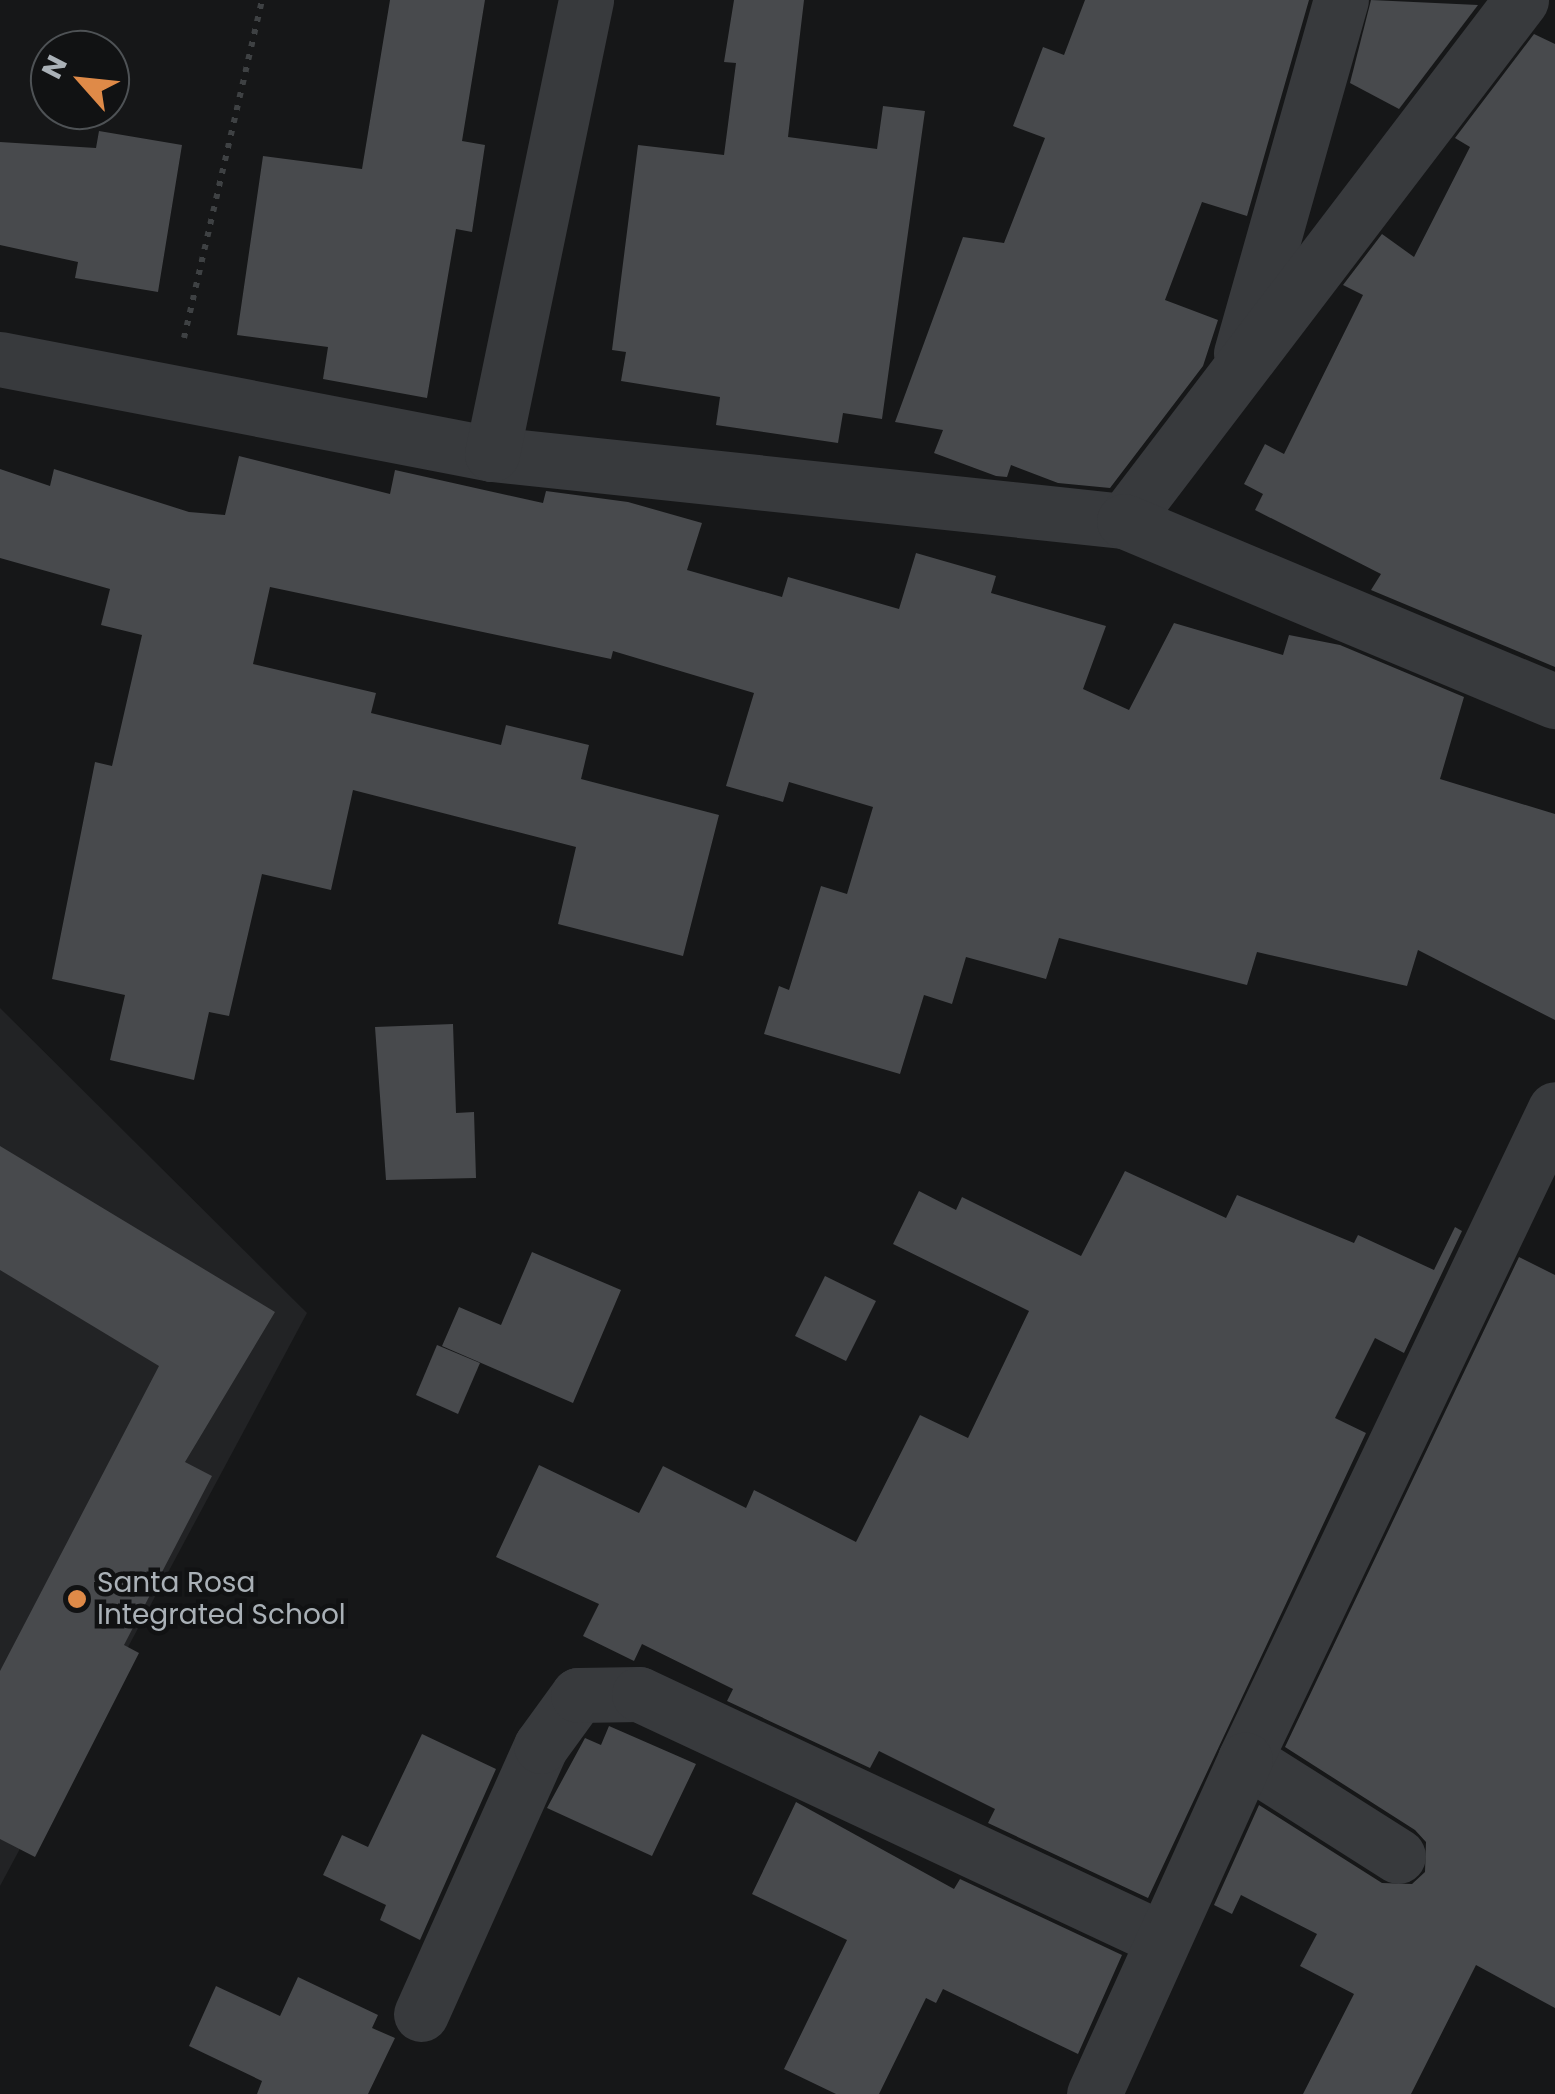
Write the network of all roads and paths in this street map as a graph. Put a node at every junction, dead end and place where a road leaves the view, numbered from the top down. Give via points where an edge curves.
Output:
1 (262, 0) edge
2 (586, 0) edge
3 (1340, 0) edge
4 (1521, 0) edge
5 (0, 360) edge
6 (1232, 384) junction
7 (171, 392) junction
8 (492, 454) junction
9 (1124, 521) junction
10 (1555, 701) edge
11 (1555, 1109) edge
12 (1244, 1759) junction
13 (1398, 1856) dead end
14 (1160, 1938) junction
15 (421, 2014) dead end
16 (1094, 2094) edge

1 - 7 path
2 - 8 street
3 - 6 street
4 - 6 street
5 - 7 street
6 - 9 street
7 - 8 street
8 - 9 street
9 - 10 street
11 - 12 street
12 - 13 street
12 - 14 street
14 - 15 street via 639,1694 578,1695 542,1746
14 - 16 street

